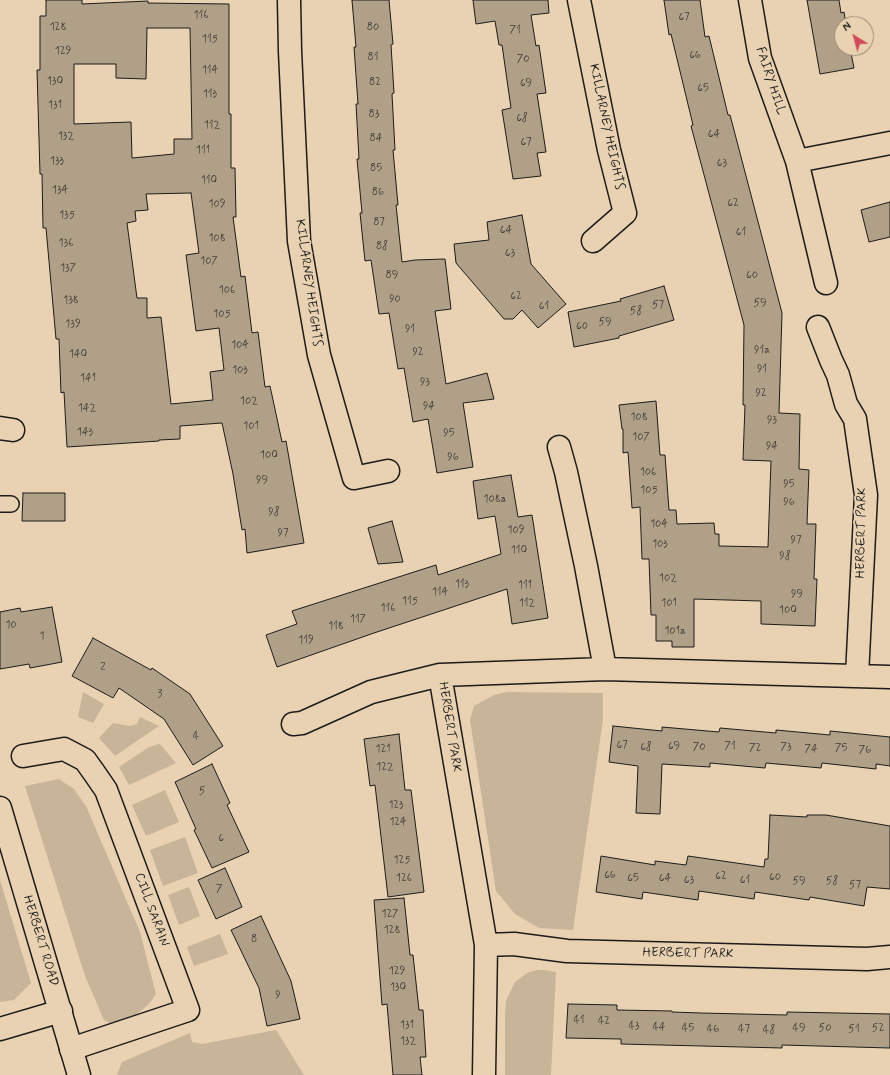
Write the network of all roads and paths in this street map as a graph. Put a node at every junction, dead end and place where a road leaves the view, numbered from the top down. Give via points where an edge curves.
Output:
1 (289, 0) edge
2 (579, 0) edge
3 (750, 0) edge
4 (890, 143) edge
5 (797, 161) junction
6 (594, 242) dead end
7 (826, 283) dead end
8 (818, 327) dead end
9 (558, 447) dead end
10 (388, 471) dead end
11 (605, 669) junction
12 (440, 674) junction
13 (857, 676) junction
14 (890, 677) edge
15 (293, 724) dead end
16 (23, 756) dead end
17 (0, 808) edge
18 (486, 945) junction
19 (890, 957) edge
20 (61, 1011) junction
21 (0, 1029) edge
22 (71, 1049) junction
23 (79, 1075) edge
24 (484, 1075) edge

1 - 10 street, KILLARNEY HEIGHTS via 299,241 319,355 354,478
2 - 6 street, KILLARNEY HEIGHTS via 609,150 625,213
3 - 5 street, FAIRY HILL via 760,58
4 - 5 street
5 - 7 street, FAIRY HILL
8 - 13 street, HERBERT PARK via 838,375 846,404 855,420 866,495
9 - 11 street via 566,472 586,566
11 - 12 street, HERBERT PARK
11 - 13 street, HERBERT PARK
12 - 15 street, HERBERT PARK via 372,692 302,723
12 - 18 street, HERBERT PARK
13 - 14 street, HERBERT PARK
16 - 22 street, CILL SARAIN via 64,749 84,760 106,790 188,1010
17 - 20 street, HERBERT ROAD
18 - 19 street, HERBERT PARK via 514,944 567,951 867,959
18 - 24 street, HERBERT PARK
20 - 21 street
20 - 22 street, HERBERT ROAD
22 - 23 street, HERBERT ROAD

